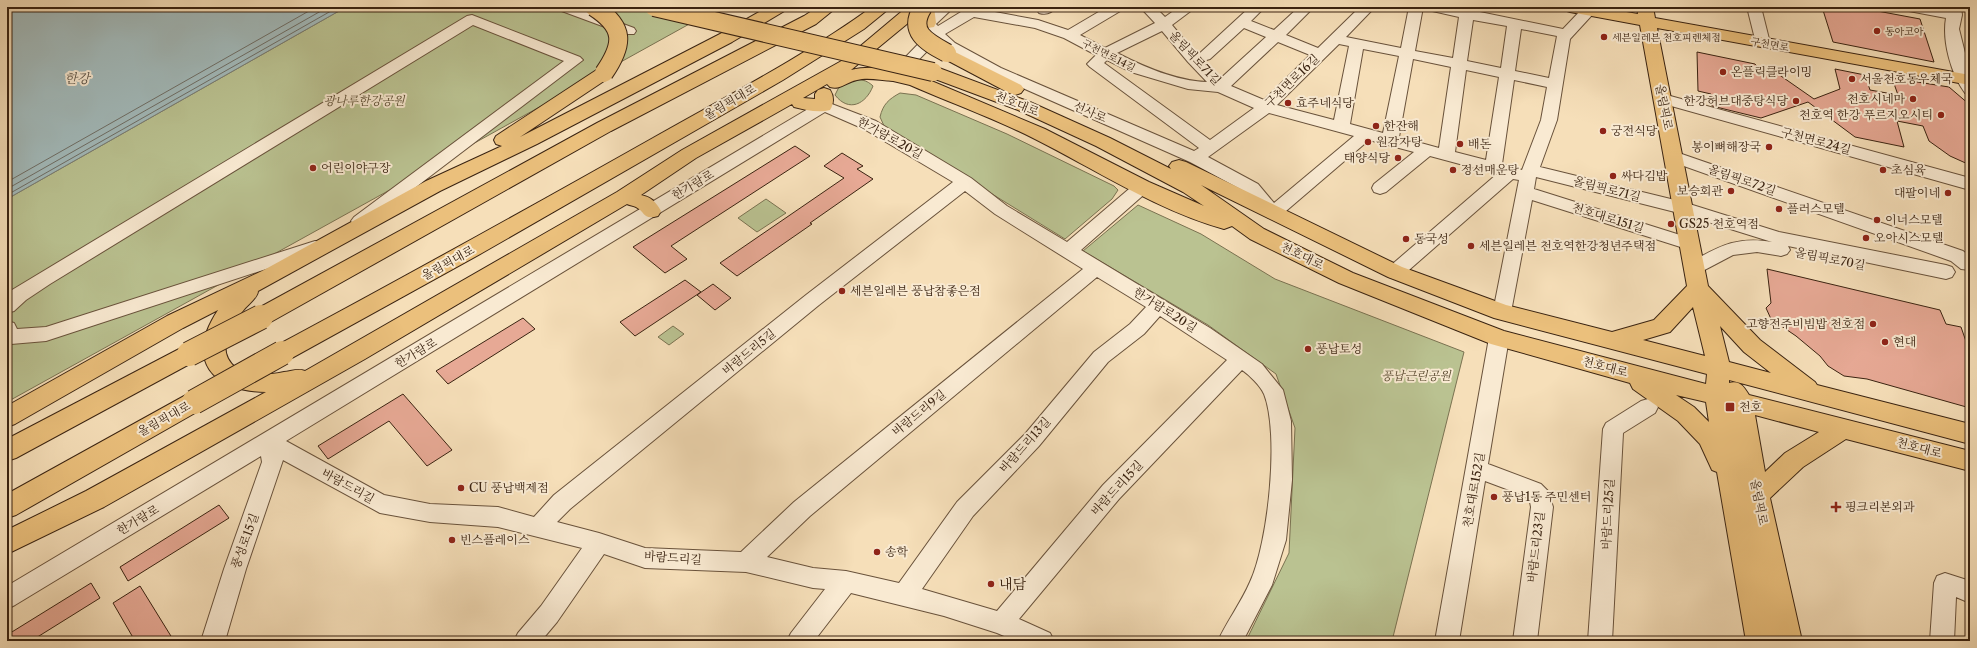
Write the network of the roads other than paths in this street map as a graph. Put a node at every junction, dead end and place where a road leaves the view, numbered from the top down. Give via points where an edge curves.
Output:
1 (564, 7) edge
2 (594, 7) edge
3 (654, 7) edge
4 (703, 7) edge
5 (780, 7) edge
6 (829, 7) edge
7 (883, 7) edge
8 (916, 7) edge
9 (923, 7) edge
10 (947, 7) edge
11 (1117, 7) edge
12 (1147, 7) edge
13 (1189, 7) edge
14 (1258, 7) edge
15 (1307, 7) edge
16 (1368, 7) edge
17 (1416, 7) edge
18 (1433, 7) edge
19 (1570, 7) edge
20 (1754, 7) edge
21 (1909, 7) edge
22 (975, 10) edge
23 (1468, 11) edge
24 (1588, 11) junction
25 (1954, 11) edge
26 (1647, 15) edge
27 (930, 21) edge
28 (1241, 22) junction
29 (1164, 24) junction
30 (1516, 24) junction
31 (629, 31) dead end
32 (1566, 34) junction
33 (1069, 35) junction
34 (1276, 36) junction
35 (726, 38) junction
36 (1336, 39) junction
37 (1357, 43) junction
38 (1764, 43) junction
39 (1321, 54) junction
40 (1408, 54) junction
41 (1100, 59) junction
42 (1193, 59) junction
43 (941, 63) junction
44 (1461, 65) junction
45 (848, 70) junction
46 (1508, 74) junction
47 (895, 76) junction
48 (1968, 83) edge
49 (1555, 84) junction
50 (1221, 87) junction
51 (1663, 99) junction
52 (824, 100) junction
53 (1266, 107) junction
54 (767, 109) junction
55 (604, 127) junction
56 (1341, 127) junction
57 (1366, 134) junction
58 (1390, 140) junction
59 (1209, 146) junction
60 (1426, 150) junction
61 (689, 154) junction
62 (1446, 155) junction
63 (1673, 156) junction
64 (1196, 158) junction
65 (1493, 168) junction
66 (1510, 172) junction
67 (1528, 180) junction
68 (965, 182) junction
69 (1970, 184) edge
70 (433, 186) junction
71 (1142, 187) junction
72 (1380, 188) dead end
73 (624, 197) junction
74 (1683, 208) junction
75 (651, 211) junction
76 (1273, 213) junction
77 (1257, 234) junction
78 (333, 241) junction
79 (1690, 244) junction
80 (1068, 251) junction
81 (467, 253) junction
82 (1096, 268) junction
83 (1963, 269) edge
84 (1395, 272) junction
85 (269, 276) junction
86 (1696, 278) junction
87 (7, 306) edge
88 (1158, 306) junction
89 (1502, 312) junction
90 (7, 328) edge
91 (1499, 338) junction
92 (1610, 341) junction
93 (357, 353) junction
94 (1240, 359) junction
95 (1719, 369) junction
96 (1623, 372) junction
97 (1816, 394) junction
98 (1716, 395) junction
99 (1741, 402) junction
100 (1648, 407) dead end
101 (7, 417) edge
102 (1844, 428) junction
103 (1970, 434) edge
104 (268, 441) junction
105 (7, 451) edge
106 (1970, 461) edge
107 (1478, 469) junction
108 (1748, 490) junction
109 (7, 507) edge
110 (538, 527) junction
111 (7, 543) edge
112 (599, 543) junction
113 (746, 562) junction
114 (846, 581) junction
115 (1970, 592) edge
116 (904, 595) junction
117 (7, 598) edge
118 (1001, 623) junction
119 (1032, 639) edge
120 (213, 641) edge
121 (526, 641) edge
122 (799, 641) edge
123 (1230, 641) edge
124 (1447, 641) edge
125 (1525, 641) edge
126 (1600, 641) edge
127 (1760, 641) edge
128 (1788, 641) edge
129 (1942, 641) edge

1 - 31 street
2 - 70 main road, bridge via 605,13 618,30 618,51 604,73
3 - 43 main road, 천호대로, bridge
4 - 43 main road, 천호대로 via 891,49
5 - 35 main road
6 - 55 main road via 810,20
7 - 81 main road, 올림픽대로 via 810,56
8 - 45 main road
9 - 43 main road, bridge via 916,15 916,25
10 - 27 street
11 - 33 street
12 - 29 street, 올림픽로71길
13 - 29 street
14 - 28 street
15 - 34 street
16 - 36 street, 구천면로16길
17 - 40 street
18 - 23 street
19 - 24 main road, 구천면로
20 - 38 street
21 - 25 street
22 - 27 street
22 - 33 street, 구천면로14길 via 1038,24
23 - 30 street
23 - 44 street
24 - 26 main road, 구천면로
24 - 32 street
25 - 48 street via 1952,28
26 - 38 main road, 구천면로
26 - 51 main road, 올림픽로
27 - 47 street
27 - 64 street, 선사로 via 950,46 996,71
28 - 34 street
28 - 42 street via 1205,56
29 - 41 street
29 - 42 street, 올림픽로71길
30 - 32 street
30 - 46 street
32 - 49 street via 1563,38
33 - 41 street, 구천면로14길
34 - 39 street
34 - 50 street
35 - 55 main road
35 - 70 main road via 530,140
36 - 37 street
36 - 39 street, 구천면로16길
37 - 40 street
37 - 56 street
38 - 48 main road, 구천면로
39 - 53 street, 구천면로16길
40 - 44 street
40 - 58 street
41 - 50 street, 구천면로14길 via 1193,86
41 - 59 street
42 - 50 street, 올림픽로71길
43 - 76 main road, 천호대로 via 1015,89 1115,134
43 - 77 main road, 천호대로 via 1190,187
44 - 46 street
44 - 62 street
45 - 47 main road
45 - 52 main road
45 - 54 main road
46 - 49 street
46 - 65 street
47 - 71 main road via 916,81 1038,133
49 - 67 street via 1549,120
50 - 53 street, 올림픽로71길
51 - 63 main road, 올림픽로
51 - 69 street, 구천면로24길
52 - 54 main road
52 - 68 street, 한가람로20길
52 - 75 street, 한가람로
53 - 56 street, 올림픽로71길
53 - 59 street, 구천면로16길
54 - 61 main road
55 - 105 main road, bridge via 261,316
56 - 57 street, 올림픽로71길
57 - 58 street, 올림픽로71길
57 - 76 street
58 - 60 street, 올림픽로71길
59 - 64 street, 구천면로16길
60 - 62 street, 올림픽로71길
60 - 72 street
61 - 73 main road
61 - 81 main road via 593,202
62 - 65 street, 올림픽로71길
63 - 74 main road, 올림픽로
63 - 83 street, 올림픽로72길 via 1957,256
64 - 76 street, 선사로 via 1252,188
65 - 66 street, 올림픽로71길
66 - 67 street, 올림픽로71길
66 - 84 street
67 - 74 street, 올림픽로71길
67 - 79 street, 천호대로151길
67 - 89 street
68 - 80 street, 한가람로20길 via 1002,210
68 - 110 street, 바람드리5길 via 562,502
70 - 78 main road
71 - 77 main road
71 - 80 street
73 - 75 main road via 642,202
73 - 93 main road
74 - 79 main road, 올림픽로
74 - 83 street via 1779,238
75 - 104 street, 한가람로
76 - 84 main road, 천호대로
77 - 91 main road, 천호대로 via 1346,278
78 - 85 main road
78 - 87 street via 575,60 472,19 44,279
78 - 90 street via 46,334 11,337
79 - 86 main road, 올림픽로
80 - 82 street, 한가람로20길
81 - 109 main road, 올림픽대로, bridge
82 - 88 street, 한가람로20길
82 - 113 street, 바람드리9길 via 802,509
83 - 86 street, 올림픽로70길 via 1862,267 1757,246 1730,249
84 - 89 main road, 천호대로
85 - 93 main road via 232,306 222,321 214,348 215,359 220,367 239,379 254,384 272,384 295,380
85 - 101 main road via 175,322
86 - 92 main road via 1662,326
86 - 95 main road, 올림픽로
86 - 97 main road via 1752,346
88 - 94 street, 한가람로20길
88 - 116 street, 바람드리13길 via 1137,329 1101,358 1032,440 965,509
89 - 92 main road, 천호대로
91 - 96 main road, 천호대로
91 - 107 street, 천호대로152길
92 - 95 main road, 천호대로
93 - 111 main road via 94,499
94 - 118 street, 바람드리15길 via 1111,492
94 - 123 street, 한가람로20길 via 1255,369 1272,390 1281,421 1275,540 1263,577
95 - 97 main road, 천호대로
95 - 98 main road, 올림픽로
95 - 99 main road, 올림픽로
96 - 98 main road, 천호대로
96 - 108 main road via 1686,414 1709,438
97 - 103 main road, 천호대로
98 - 99 main road, 천호대로
98 - 108 main road, 올림픽로 via 1727,454
99 - 102 main road, 천호대로
99 - 108 main road, 올림픽로
100 - 126 street, 바람드리25길 via 1613,429
102 - 106 main road, 천호대로
102 - 108 main road
104 - 110 street, 바람드리길 via 380,504 430,514 498,517
104 - 117 street, 한가람로
104 - 120 street, 풍성로15길 via 273,462 235,569
107 - 124 street, 천호대로152길
107 - 125 street, 바람드리23길 via 1533,490 1540,498 1542,507
108 - 127 main road, 올림픽로
108 - 128 main road, 올림픽로
110 - 112 street, 바람드리길
112 - 113 street, 바람드리길 via 645,558
112 - 121 street via 549,614
113 - 114 street, 바람드리길 via 813,578
114 - 116 street, 바람드리길
114 - 122 street
115 - 129 street via 1945,583
116 - 118 street, 바람드리길
118 - 119 street, 바람드리길

